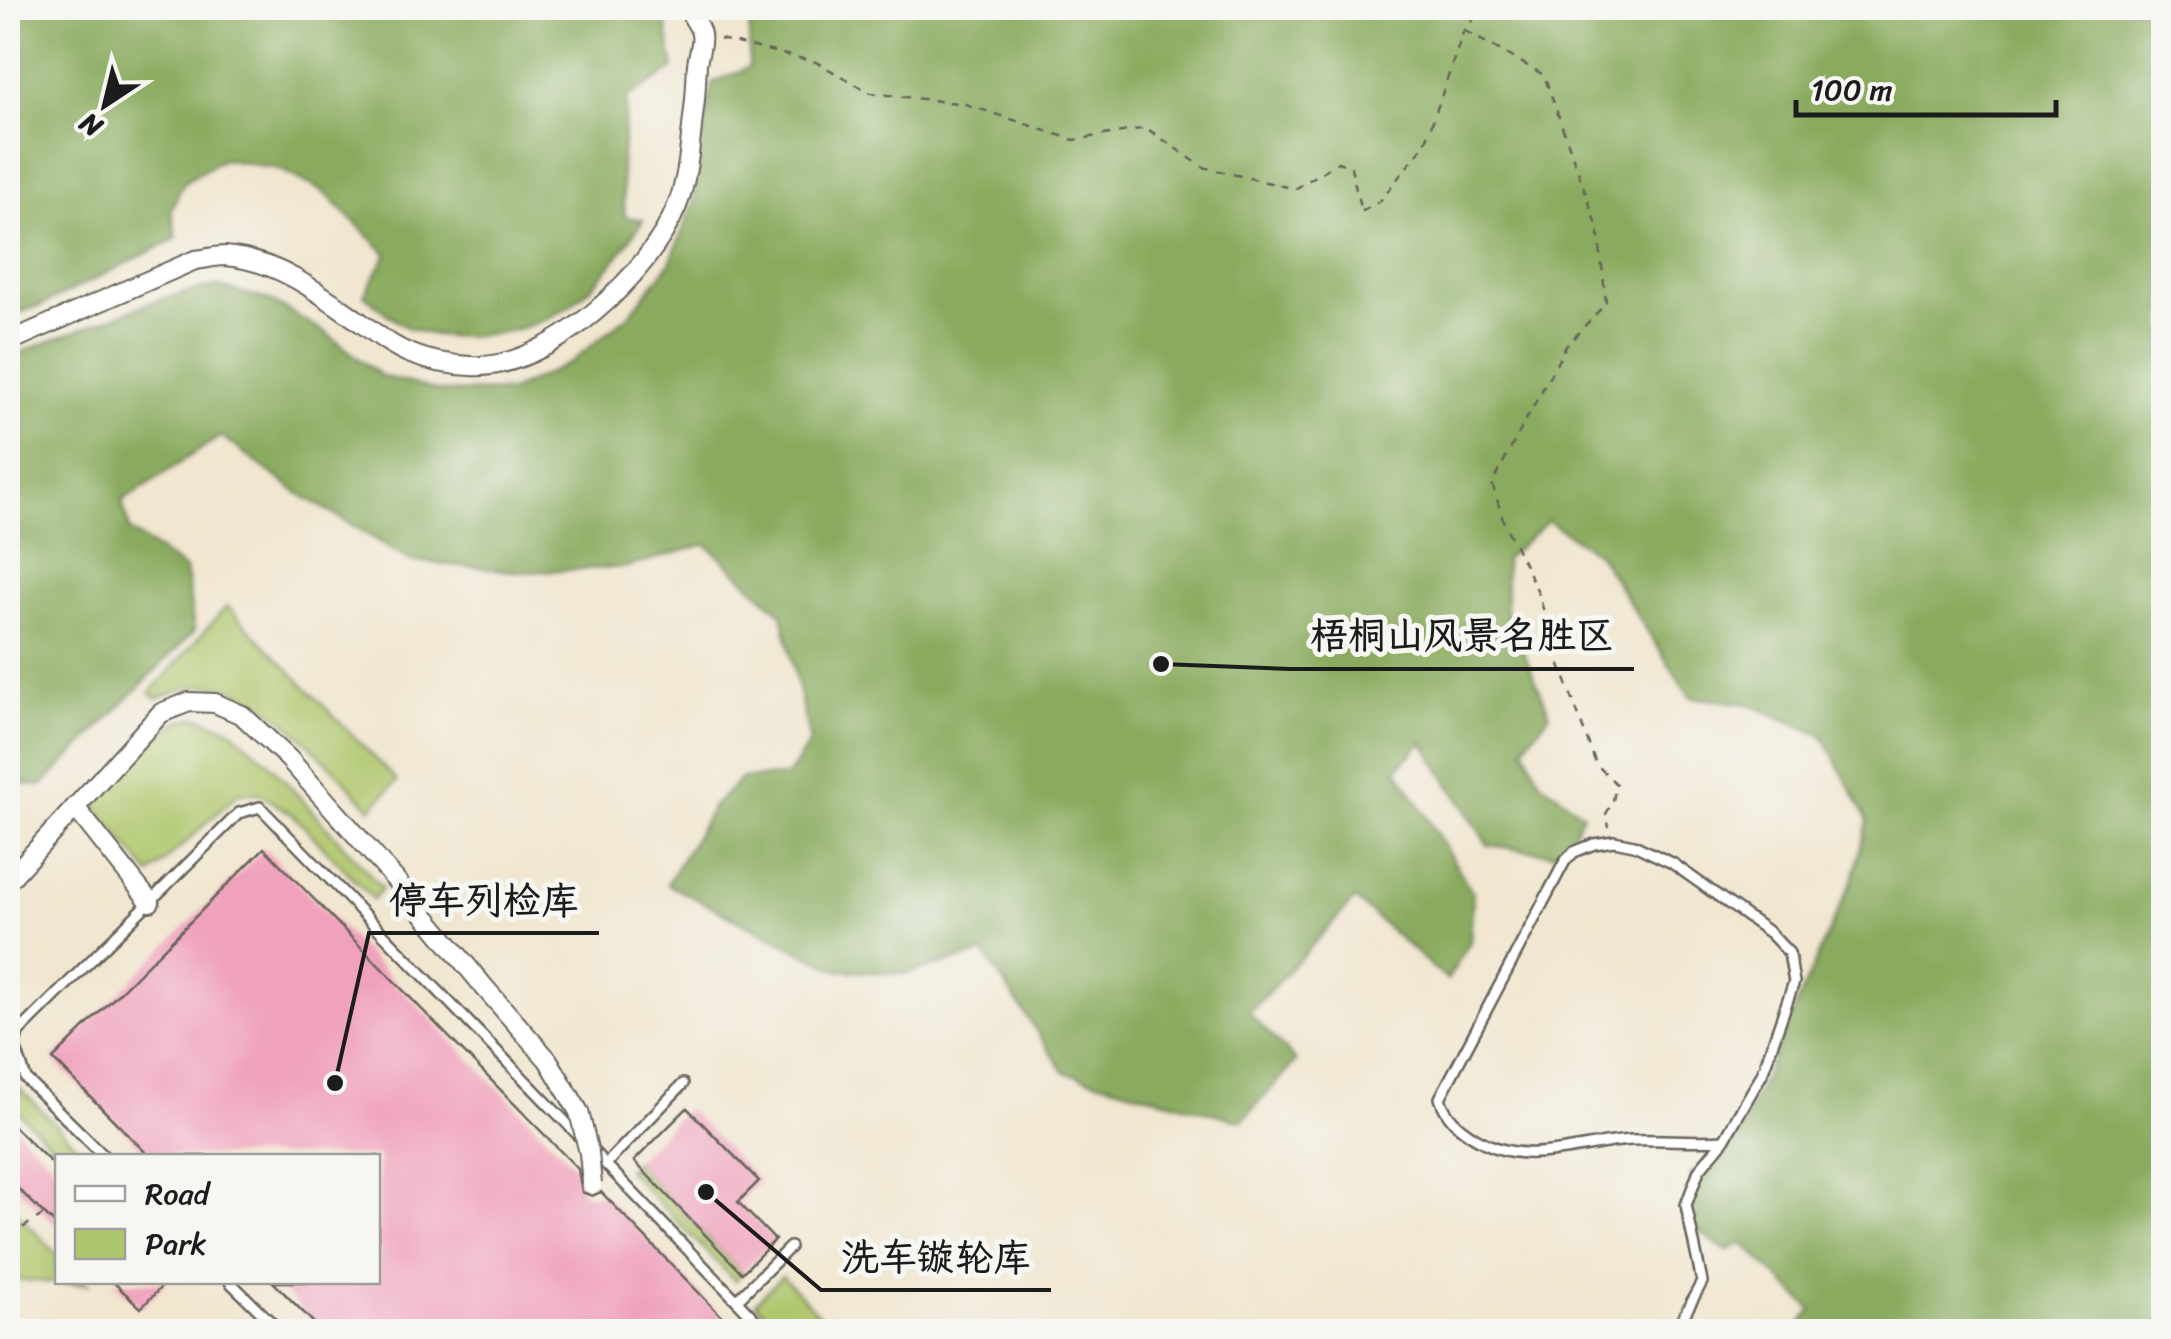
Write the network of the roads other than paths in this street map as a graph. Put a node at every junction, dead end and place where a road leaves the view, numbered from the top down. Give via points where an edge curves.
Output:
1 (687, 8) edge
2 (8, 342) edge
3 (75, 807) junction
4 (8, 881) edge
5 (150, 902) junction
6 (683, 1084) dead end
7 (1724, 1140) junction
8 (102, 1154) edge
9 (606, 1164) junction
10 (592, 1184) dead end
11 (790, 1247) dead end
12 (232, 1284) edge
13 (737, 1300) junction
14 (280, 1332) edge
15 (767, 1332) edge
16 (1675, 1332) edge

1 - 2 street via 702,35 678,204 647,258 606,301 536,350 477,367 442,364 381,338 292,276 224,256 195,260
3 - 4 street
3 - 5 street
3 - 10 street, bridge via 161,713 189,702 215,703 242,715 289,759 548,1060 579,1112
5 - 8 lane via 18,1032 15,1046 26,1079
5 - 9 lane via 239,813 260,806
6 - 9 lane
7 - 7 lane via 1762,1074 1794,982 1789,953 1770,932 1634,844 1614,841 1579,850 1565,862 1440,1098 1444,1112 1486,1144 1531,1154 1628,1140
7 - 16 lane via 1698,1170 1686,1204 1702,1282
9 - 13 lane
11 - 13 lane
12 - 14 lane
13 - 15 lane

